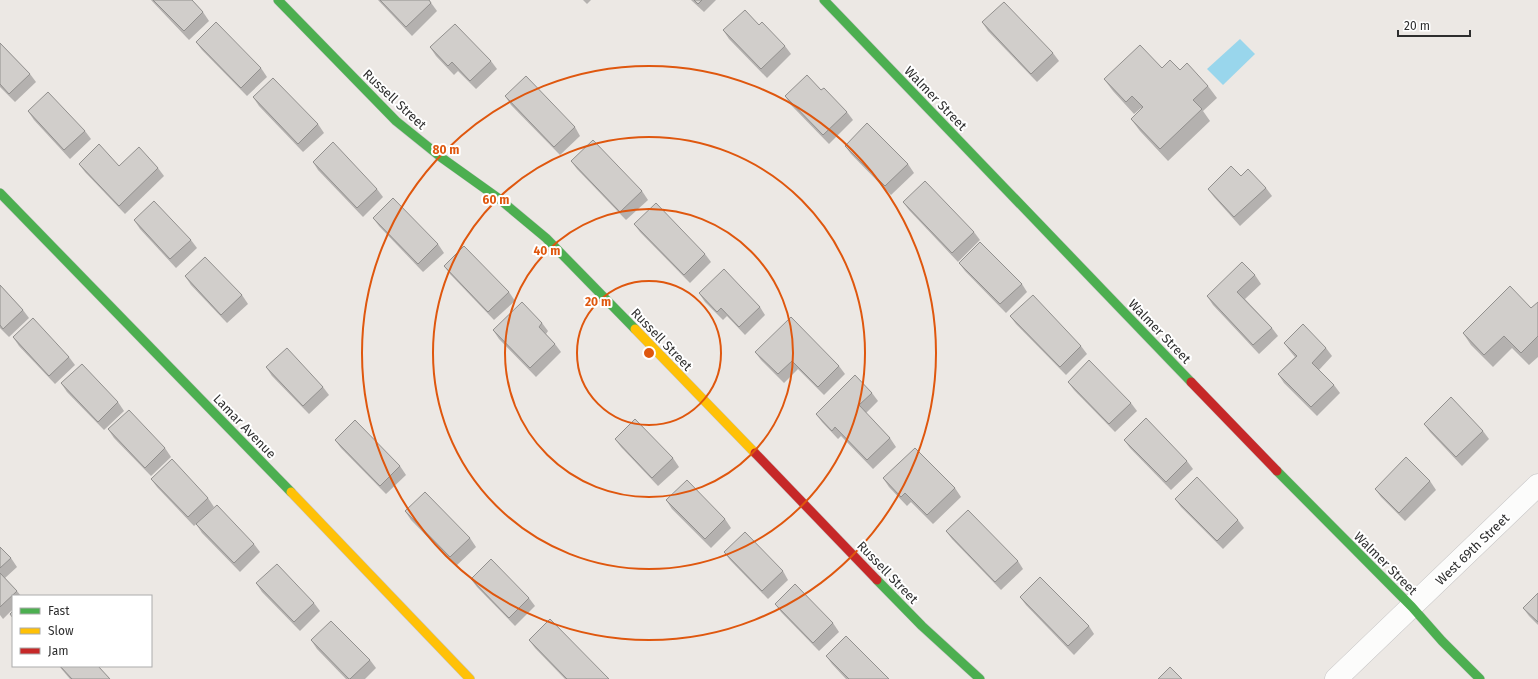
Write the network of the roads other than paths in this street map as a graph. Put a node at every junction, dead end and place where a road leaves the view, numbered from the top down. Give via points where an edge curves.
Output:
1 (278, 0) edge
2 (824, 0) edge
3 (0, 193) edge
4 (1538, 486) edge
5 (1412, 607) junction
6 (470, 679) edge
7 (980, 679) edge
8 (1336, 679) edge
9 (1480, 679) edge

1 - 7 street, Russell Street via 396,121 498,198 546,238 922,626
2 - 5 street, Walmer Street via 1079,267
3 - 6 street, Lamar Avenue
4 - 5 street, West 69th Street
5 - 8 street, West 69th Street
5 - 9 street, Walmer Street

